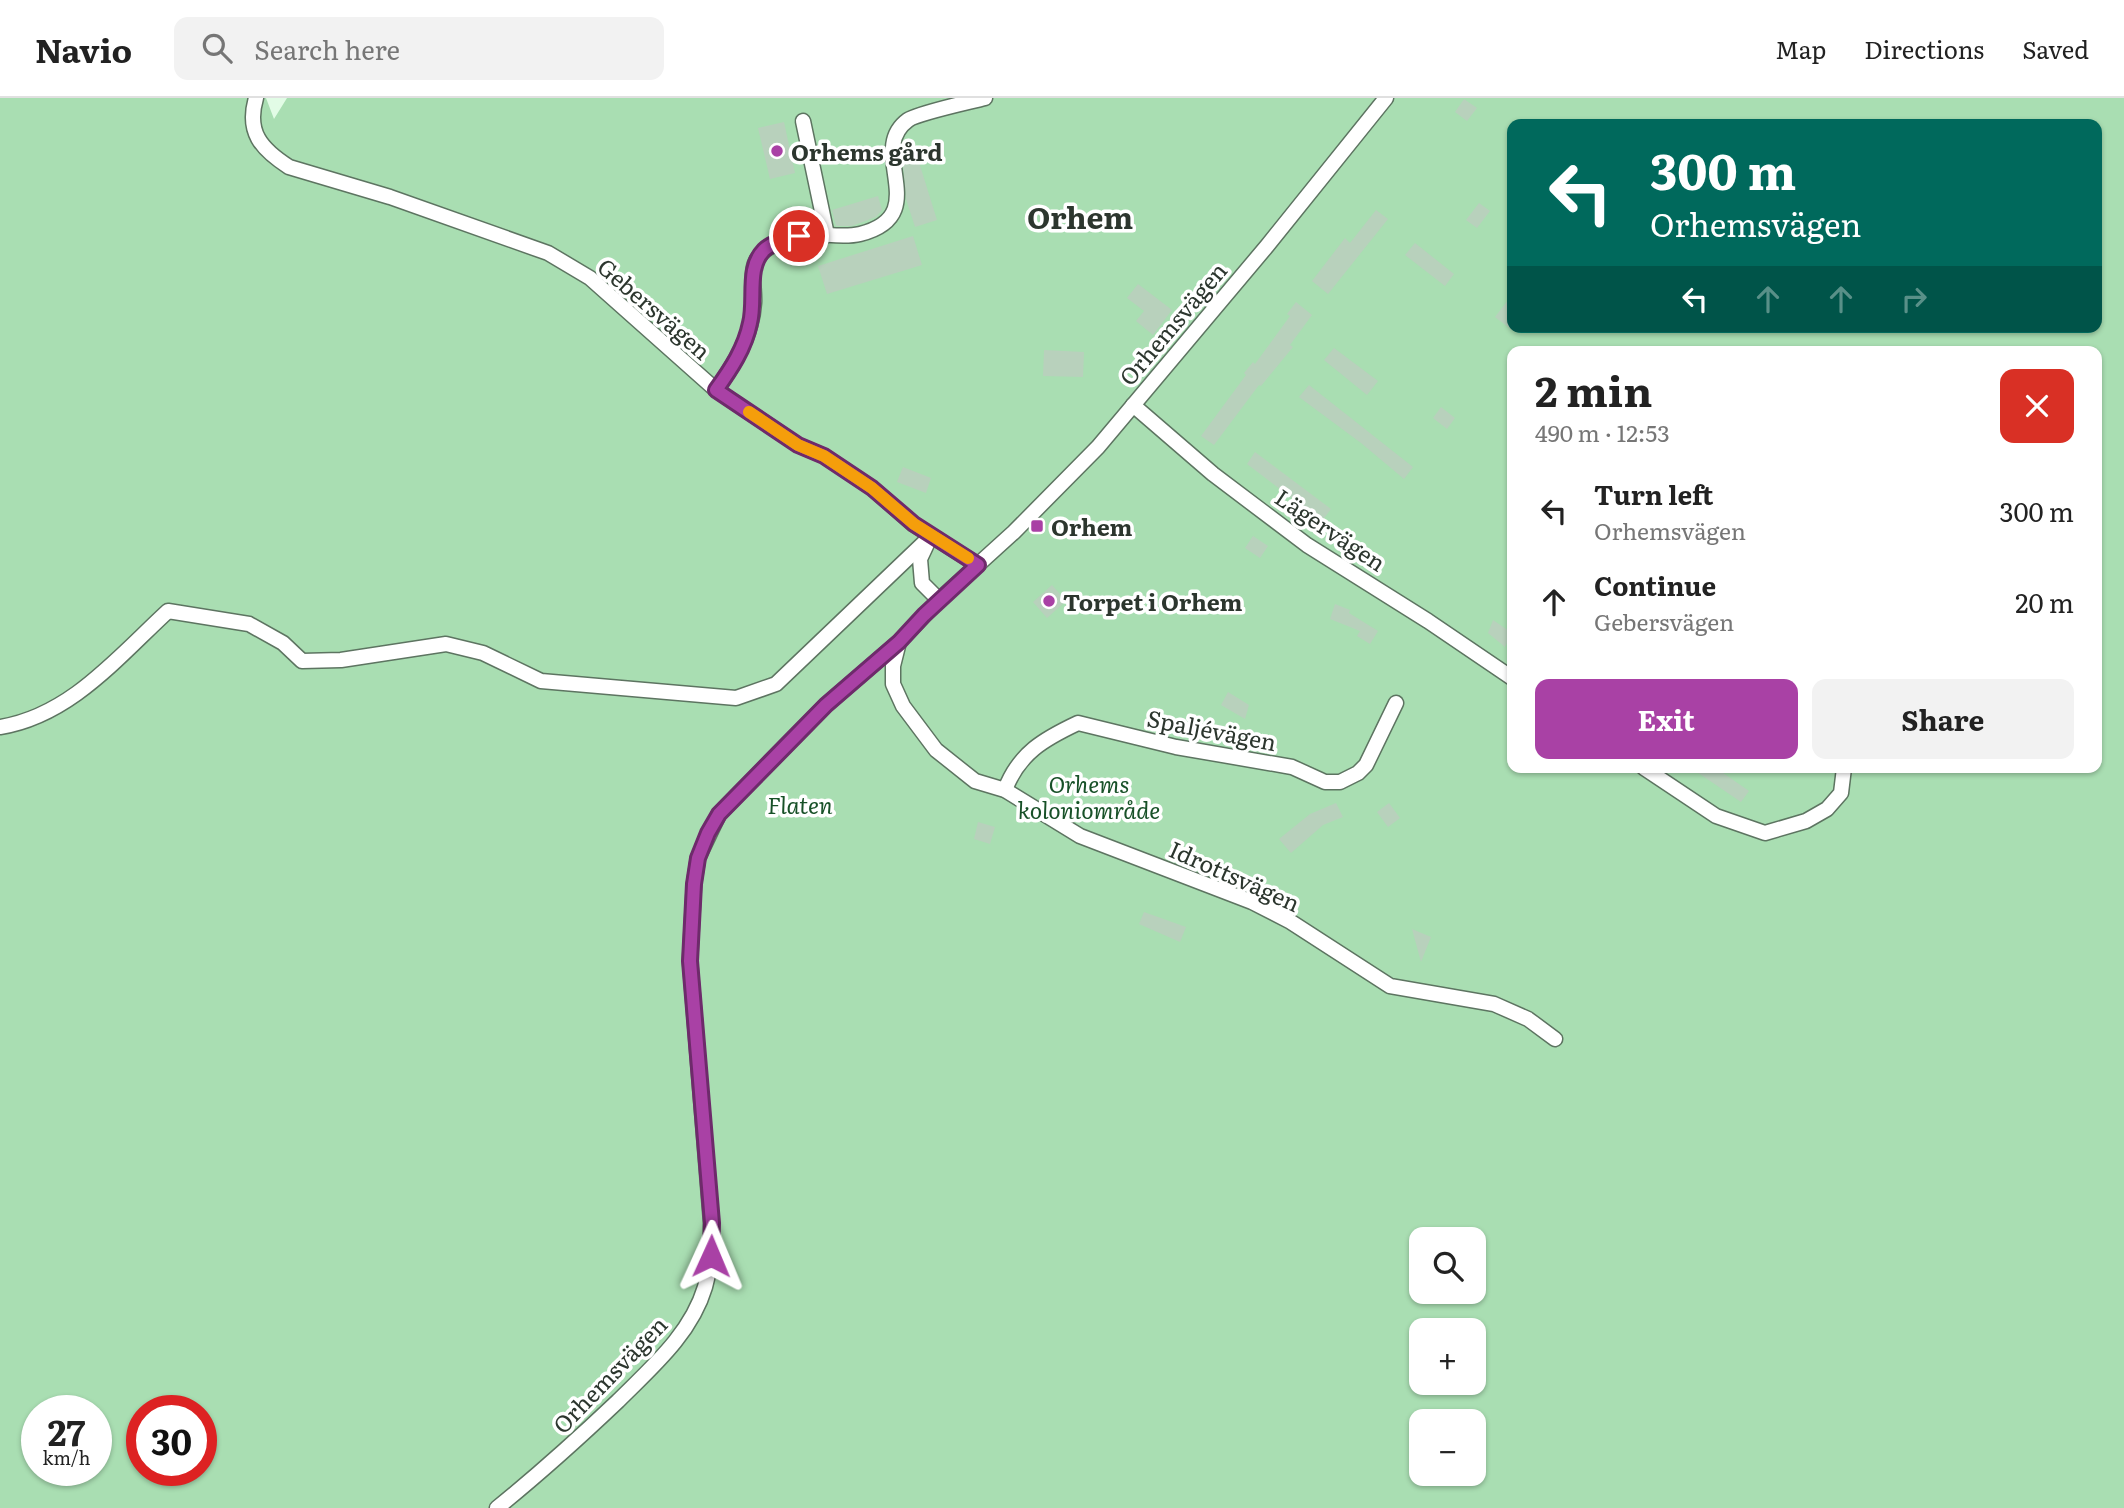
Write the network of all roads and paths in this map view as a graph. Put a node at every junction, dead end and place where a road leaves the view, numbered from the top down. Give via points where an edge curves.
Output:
1 (256, 98) edge
2 (985, 98) edge
3 (1386, 98) edge
4 (803, 121) dead end
5 (827, 235) junction
6 (716, 390) junction
7 (1133, 405) junction
8 (931, 536) junction
9 (978, 565) junction
10 (939, 600) junction
11 (899, 642) junction
12 (1507, 675) edge
13 (1396, 703) dead end
14 (0, 727) edge
15 (1652, 773) edge
16 (1843, 773) edge
17 (1005, 790) junction
18 (1555, 1039) dead end
19 (497, 1508) edge

1 - 6 street, Gebersvägen via 251,114 255,135 282,163 548,253 590,278
2 - 5 street via 909,119 895,140 897,199 889,220 860,234
3 - 7 street, Orhemsvägen
4 - 5 street
5 - 6 street via 811,234 777,244 766,248 757,260 750,327 735,364
6 - 8 street, Gebersvägen via 872,488
7 - 9 street, Orhemsvägen via 1098,447
7 - 12 street, Lägervägen via 1213,474 1307,545
8 - 9 street
8 - 10 street via 920,559 922,583
8 - 14 street via 776,684 736,698 541,681 483,653 446,644 341,660 302,661 283,643 249,624 168,611 101,676 65,701 17,724
9 - 10 street, Orhemsvägen
10 - 11 street, Orhemsvägen
11 - 17 street, Idrottsvägen via 893,684 903,706 936,750 975,781
11 - 19 street, Orhemsvägen via 826,705 719,814 698,858 690,961 712,1223 705,1288 686,1328 665,1355 556,1460
13 - 17 street, Spaljévägen via 1366,765 1340,782 1325,782 1292,767 1176,747 1078,723 1043,740 1023,759
15 - 16 street via 1716,816 1765,834 1827,810 1841,793
17 - 18 street, Idrottsvägen via 1080,836 1217,887 1291,922 1390,986 1494,1004 1528,1019

